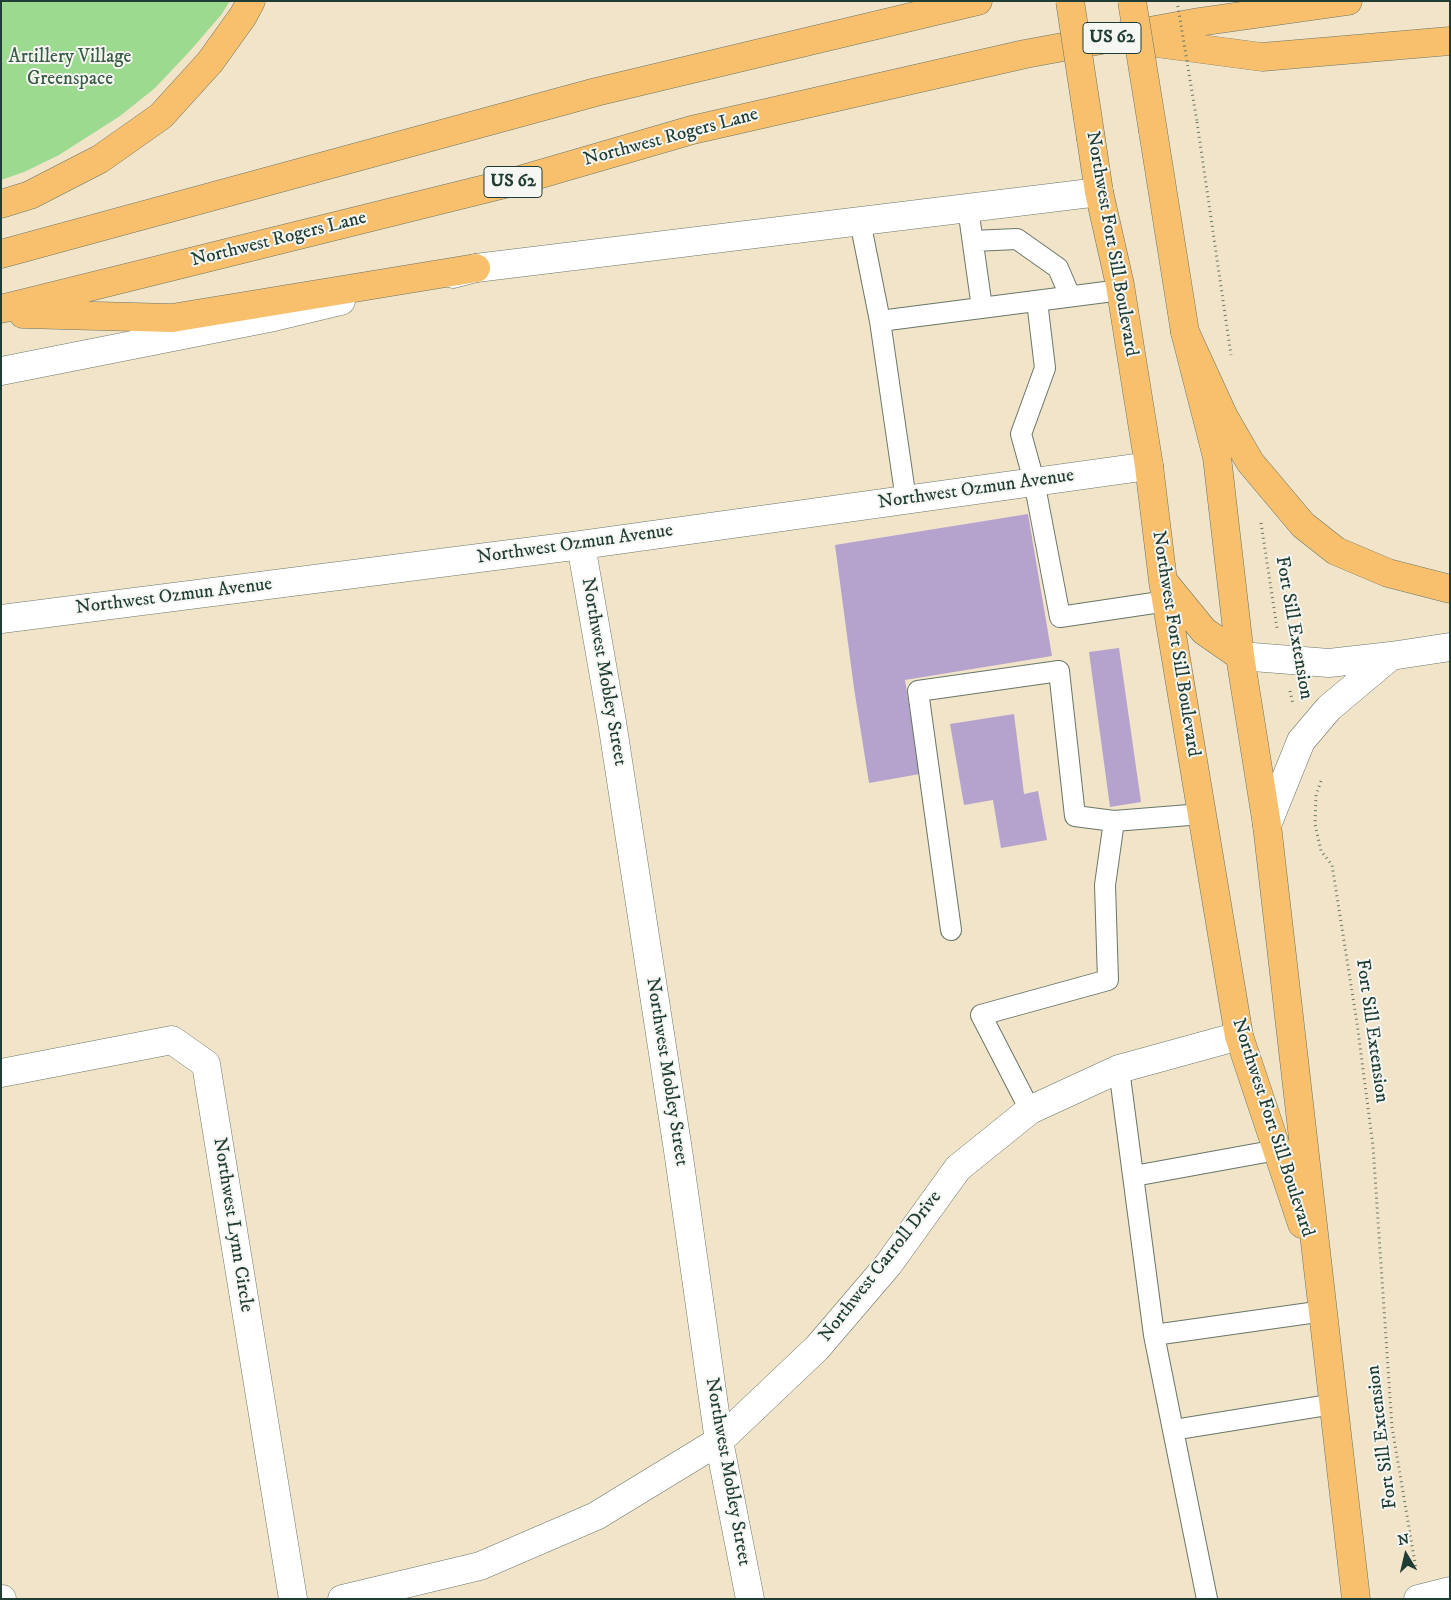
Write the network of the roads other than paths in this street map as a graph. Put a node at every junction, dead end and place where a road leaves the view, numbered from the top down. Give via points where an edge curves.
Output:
1 (251, 1) edge
2 (978, 1) edge
3 (1070, 1) edge
4 (1132, 1) edge
5 (1348, 1) edge
6 (1117, 37) junction
7 (1450, 41) edge
8 (1099, 192) junction
9 (1, 204) edge
10 (968, 208) junction
11 (860, 221) junction
12 (973, 241) junction
13 (1, 254) edge
14 (476, 268) junction
15 (1121, 290) junction
16 (1070, 296) junction
17 (1037, 301) junction
18 (982, 308) junction
19 (1, 309) edge
20 (1, 313) edge
21 (880, 321) junction
22 (1185, 332) junction
23 (1, 370) edge
24 (1149, 466) junction
25 (1034, 481) junction
26 (906, 500) junction
27 (581, 545) junction
28 (1450, 590) edge
29 (1165, 591) junction
30 (1, 620) edge
31 (1450, 647) edge
32 (1240, 656) junction
33 (1391, 656) junction
34 (1202, 814) junction
35 (1114, 821) junction
36 (1267, 826) junction
37 (951, 930) dead end
38 (1239, 1036) junction
39 (1120, 1069) junction
40 (1, 1074) edge
41 (1030, 1110) junction
42 (1277, 1150) junction
43 (1134, 1176) junction
44 (1320, 1277) junction
45 (1324, 1311) junction
46 (1154, 1336) junction
47 (1334, 1404) junction
48 (1173, 1430) junction
49 (720, 1441) junction
50 (1450, 1591) edge
51 (1420, 1598) edge
52 (293, 1599) edge
53 (342, 1599) edge
54 (750, 1599) edge
55 (1207, 1599) edge
56 (1356, 1599) edge

1 - 9 main road via 210,62 161,116 100,159 30,195
2 - 13 main road via 596,92
3 - 8 main road, Northwest Fort Sill Boulevard, bridge
4 - 22 main road, Northwest Fort Sill Boulevard, bridge
5 - 6 main road, Northwest Rogers Lane / US 62
6 - 7 main road via 1262,57
6 - 19 main road, Northwest Rogers Lane / US 62 via 1025,54 692,130 513,182
8 - 10 street
8 - 15 main road, Northwest Fort Sill Boulevard
10 - 11 street
10 - 12 lane
11 - 14 street
11 - 21 lane
12 - 16 lane via 1017,239 1058,268
12 - 18 lane
14 - 20 main road via 172,318
14 - 23 street via 274,317
15 - 16 lane
15 - 24 main road, Northwest Fort Sill Boulevard
16 - 17 lane
17 - 18 lane
17 - 25 lane via 1045,368 1021,434
18 - 21 lane
21 - 26 lane
22 - 28 main road via 1224,417 1250,462 1303,525 1336,550 1388,573
22 - 32 main road, Northwest Fort Sill Boulevard via 1217,457
24 - 25 street, Northwest Ozmun Avenue
24 - 29 main road, Northwest Fort Sill Boulevard
25 - 26 street, Northwest Ozmun Avenue
25 - 29 lane via 1060,617
26 - 27 street, Northwest Ozmun Avenue
27 - 30 street, Northwest Ozmun Avenue
27 - 49 street, Northwest Mobley Street via 612,722
29 - 32 main road via 1204,631
29 - 34 main road, Northwest Fort Sill Boulevard
31 - 33 street
32 - 33 street via 1329,663
32 - 36 main road, Northwest Fort Sill Boulevard
33 - 36 street via 1329,708 1301,741
34 - 35 lane
34 - 38 main road, Northwest Fort Sill Boulevard
35 - 37 lane via 1075,816 1059,671 918,691
35 - 41 lane via 1105,885 1108,980 981,1015
36 - 44 main road, Northwest Fort Sill Boulevard
38 - 39 street, Northwest Carroll Drive
38 - 42 main road, Northwest Fort Sill Boulevard
39 - 41 street, Northwest Carroll Drive
39 - 43 lane
40 - 52 street, Northwest Lynn Circle via 172,1040 206,1064
41 - 49 street, Northwest Carroll Drive via 958,1168 888,1265 817,1348
42 - 43 lane
42 - 44 main road, Northwest Fort Sill Boulevard
43 - 46 lane
44 - 45 main road, Northwest Fort Sill Boulevard
45 - 46 lane
45 - 47 main road, Northwest Fort Sill Boulevard
46 - 48 lane
47 - 48 lane
47 - 56 main road, Northwest Fort Sill Boulevard
48 - 55 lane
49 - 53 street, Northwest Carroll Drive via 596,1516 480,1566
49 - 54 street, Northwest Mobley Street
50 - 51 street

